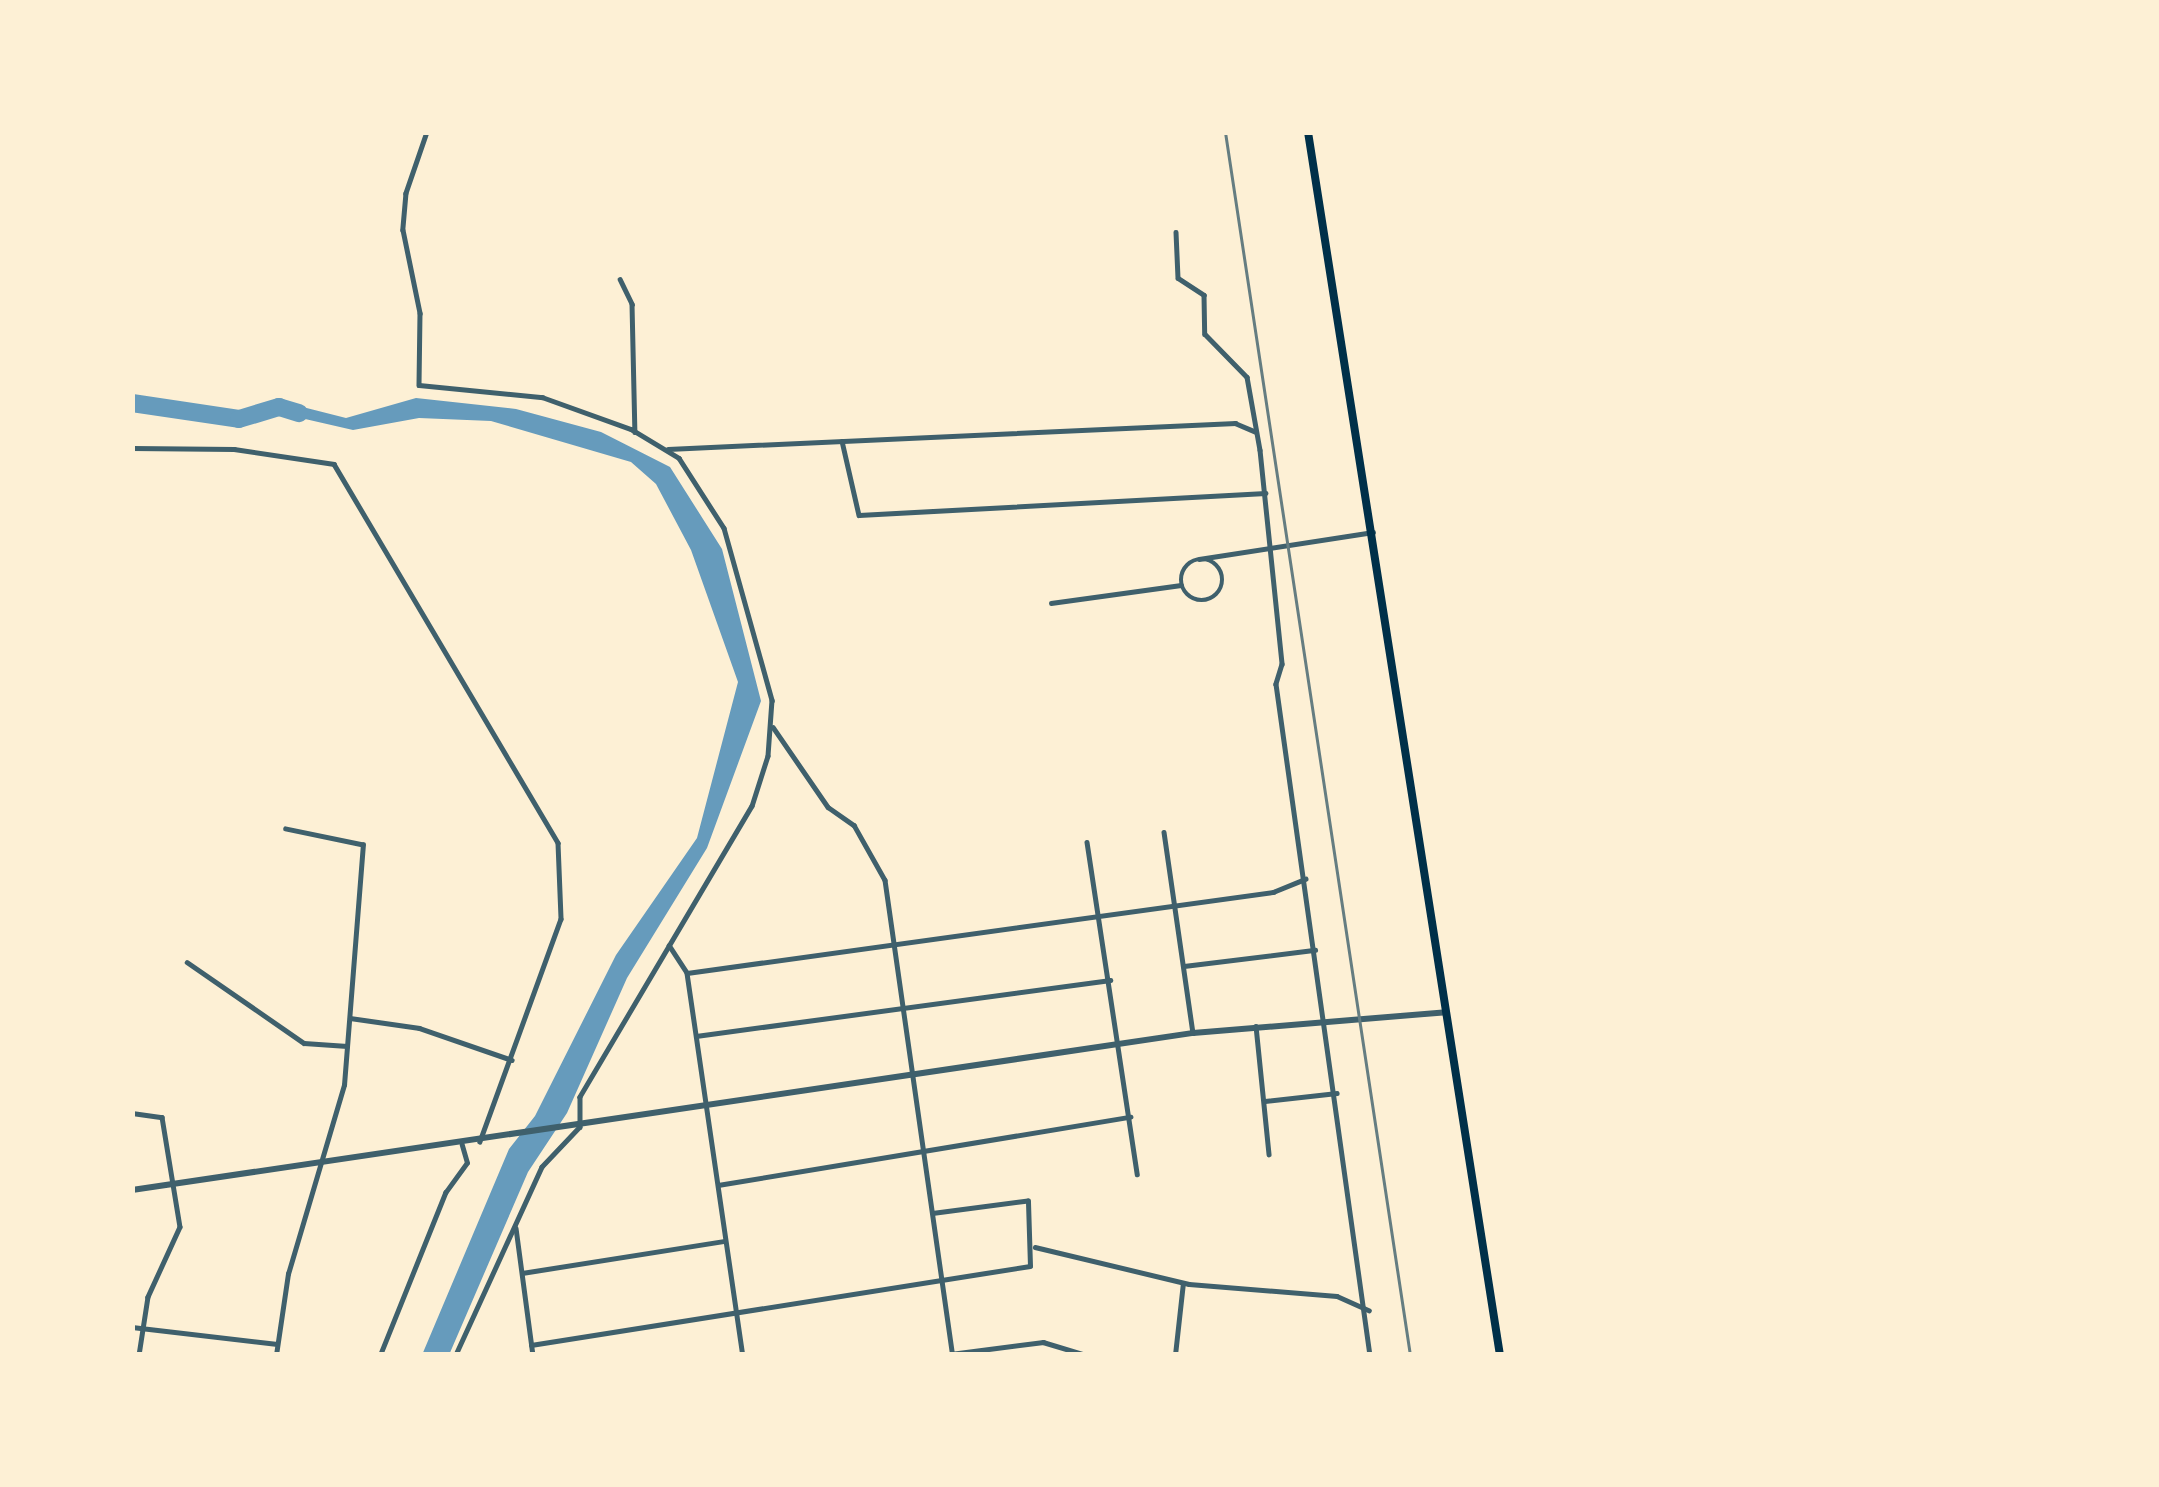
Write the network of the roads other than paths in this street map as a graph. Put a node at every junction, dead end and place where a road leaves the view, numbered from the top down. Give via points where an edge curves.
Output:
1 (427, 132) edge
2 (1308, 132) edge
3 (1176, 232) dead end
4 (620, 279) dead end
5 (1254, 431) junction
6 (635, 432) junction
7 (842, 441) junction
8 (132, 448) edge
9 (664, 449) junction
10 (1265, 493) junction
11 (1373, 532) junction
12 (1267, 549) junction
13 (1199, 559) junction
14 (1180, 585) junction
15 (1052, 604) dead end
16 (772, 724) junction
17 (286, 829) dead end
18 (1164, 832) dead end
19 (1087, 842) dead end
20 (1305, 879) junction
21 (1171, 902) junction
22 (1099, 914) junction
23 (669, 945) junction
24 (895, 947) junction
25 (1315, 950) junction
26 (187, 962) dead end
27 (1181, 966) junction
28 (687, 973) junction
29 (1110, 980) junction
30 (904, 1004) junction
31 (1445, 1012) junction
32 (350, 1018) junction
33 (1326, 1019) junction
34 (1256, 1026) junction
35 (1193, 1033) junction
36 (696, 1036) junction
37 (1120, 1044) junction
38 (347, 1046) junction
39 (514, 1061) junction
40 (914, 1076) junction
41 (1338, 1092) junction
42 (1265, 1101) junction
43 (706, 1108) junction
44 (132, 1113) edge
45 (1130, 1117) junction
46 (580, 1127) junction
47 (480, 1142) junction
48 (462, 1144) junction
49 (924, 1150) junction
50 (1269, 1154) dead end
51 (316, 1165) junction
52 (1137, 1174) dead end
53 (176, 1184) junction
54 (718, 1185) junction
55 (132, 1190) edge
56 (933, 1213) junction
57 (516, 1223) junction
58 (726, 1241) junction
59 (1035, 1247) junction
60 (522, 1273) junction
61 (1183, 1282) junction
62 (943, 1284) junction
63 (1369, 1310) junction
64 (736, 1313) junction
65 (132, 1327) edge
66 (143, 1328) junction
67 (277, 1344) junction
68 (531, 1345) junction
69 (953, 1354) edge
70 (139, 1355) edge
71 (276, 1355) edge
72 (380, 1355) edge
73 (456, 1355) edge
74 (533, 1355) edge
75 (743, 1355) edge
76 (944, 1355) edge
77 (1086, 1355) edge
78 (1175, 1355) edge
79 (1370, 1355) edge
80 (1501, 1355) edge

1 - 6 street via 403,230 420,313 419,385 542,397
2 - 11 highway
3 - 5 street via 1178,278 1204,295 1205,334 1247,377
4 - 6 street via 632,304
5 - 7 street via 1234,423
5 - 10 street
6 - 9 street
7 - 9 street
7 - 10 street via 850,503 859,515
8 - 39 street via 234,449 334,464 558,843 561,919
9 - 16 street via 679,458 724,528 766,663
10 - 12 street
11 - 12 street
11 - 31 highway
12 - 13 street
12 - 20 street via 1282,664 1276,683
13 - 14 street via 1182,570
13 - 14 street via 1218,565 1221,591 1203,602
14 - 15 street
16 - 23 street via 752,806
16 - 24 street via 827,807 854,824 886,880
17 - 32 street via 363,845
18 - 21 street
19 - 22 street
20 - 21 street via 1274,892
20 - 25 street
21 - 22 street
21 - 27 street
22 - 24 street
22 - 29 street
23 - 28 street
23 - 46 street via 580,1097
24 - 28 street
24 - 30 street
25 - 27 street
25 - 33 street
26 - 38 street via 304,1043
27 - 35 street
28 - 36 street
29 - 30 street
29 - 37 street
30 - 36 street
30 - 40 street
31 - 33 street
31 - 80 highway
32 - 38 street
32 - 39 street via 419,1028
33 - 34 street
33 - 41 street
34 - 35 street
34 - 42 street
35 - 37 street
36 - 43 street
37 - 40 street
37 - 45 street
38 - 51 street via 344,1085
39 - 47 street
40 - 43 street
40 - 49 street
41 - 42 street
41 - 63 street
42 - 50 street
43 - 46 street
43 - 54 street
44 - 53 street via 162,1117
45 - 49 street
45 - 52 street
46 - 47 street
46 - 57 street via 542,1167
47 - 48 street
48 - 51 street
48 - 72 street via 467,1163 445,1193
49 - 54 street
49 - 56 street
51 - 53 street
51 - 67 street
53 - 55 street
53 - 66 street via 180,1227
54 - 58 street
56 - 59 street via 1028,1202
56 - 62 street
57 - 60 street
57 - 73 street
58 - 60 street
58 - 64 street
59 - 61 street
59 - 62 street via 1022,1273
60 - 68 street
61 - 63 street via 1337,1296
61 - 78 street
62 - 64 street
62 - 69 street
63 - 79 street
64 - 68 street
64 - 75 street
65 - 66 street
66 - 67 street
66 - 70 street
67 - 71 street
68 - 74 street
69 - 76 street
69 - 77 street via 1043,1342

